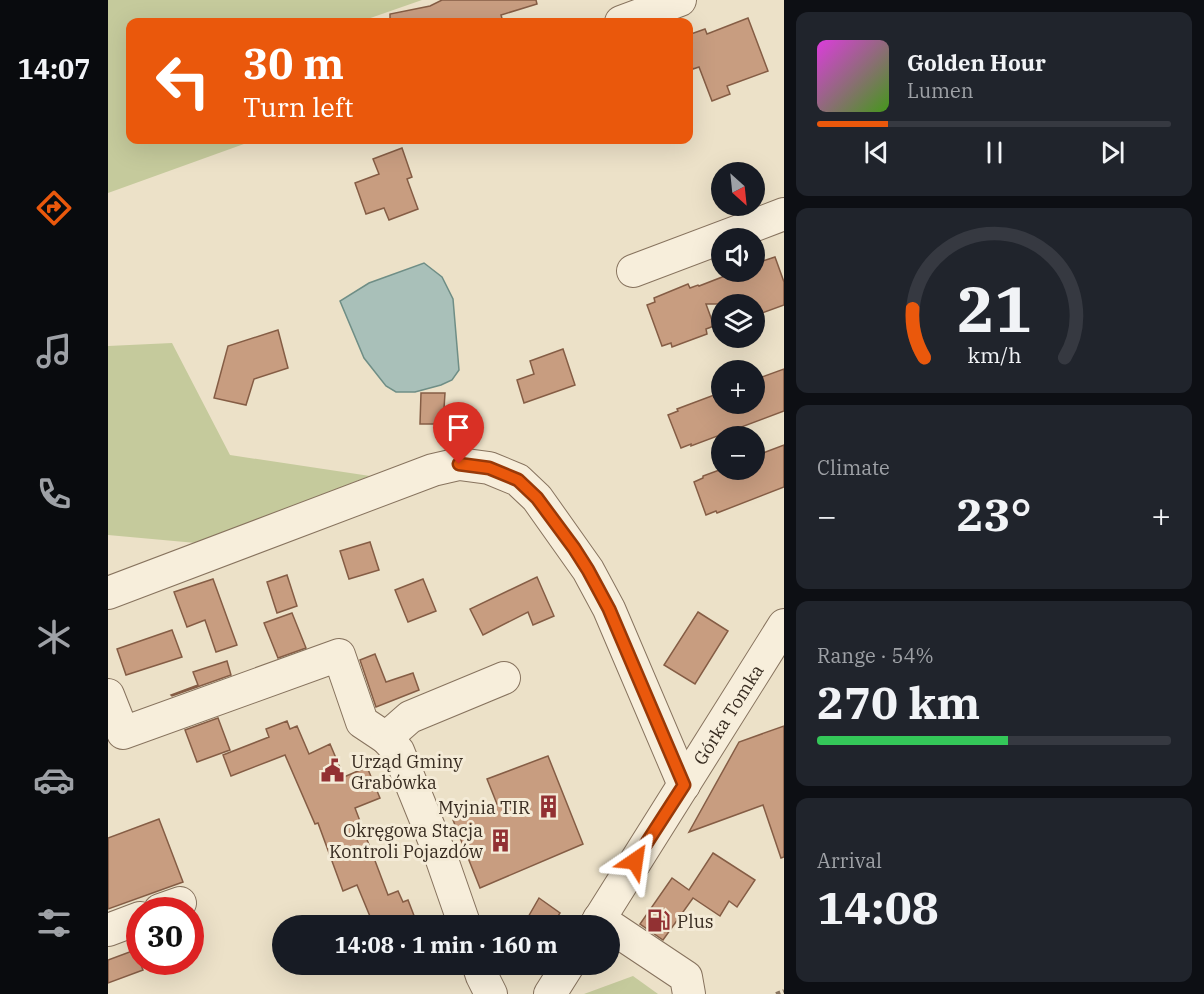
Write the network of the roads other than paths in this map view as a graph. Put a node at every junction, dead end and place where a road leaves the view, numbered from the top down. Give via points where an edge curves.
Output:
1 (680, 0) edge
2 (632, 18) edge
3 (784, 214) edge
4 (633, 271) dead end
5 (108, 593) edge
6 (784, 625) edge
7 (504, 678) dead end
8 (108, 695) edge
9 (386, 738) junction
10 (684, 785) junction
11 (461, 915) edge
12 (601, 915) edge
13 (126, 923) edge
14 (108, 930) edge
15 (620, 936) edge
16 (482, 975) edge
17 (562, 975) edge
18 (491, 994) edge
19 (550, 994) edge
20 (689, 994) edge

1 - 2 street
3 - 4 street
5 - 10 street via 433,470 459,464 489,468 518,480 537,498 588,570 609,609
6 - 10 street, Górka Tomka
7 - 9 street via 410,717
8 - 9 street via 123,733 339,655 363,722
9 - 11 street via 398,751
10 - 12 street, Górka Tomka
13 - 14 street
15 - 20 street via 686,977
16 - 18 street
17 - 19 street

